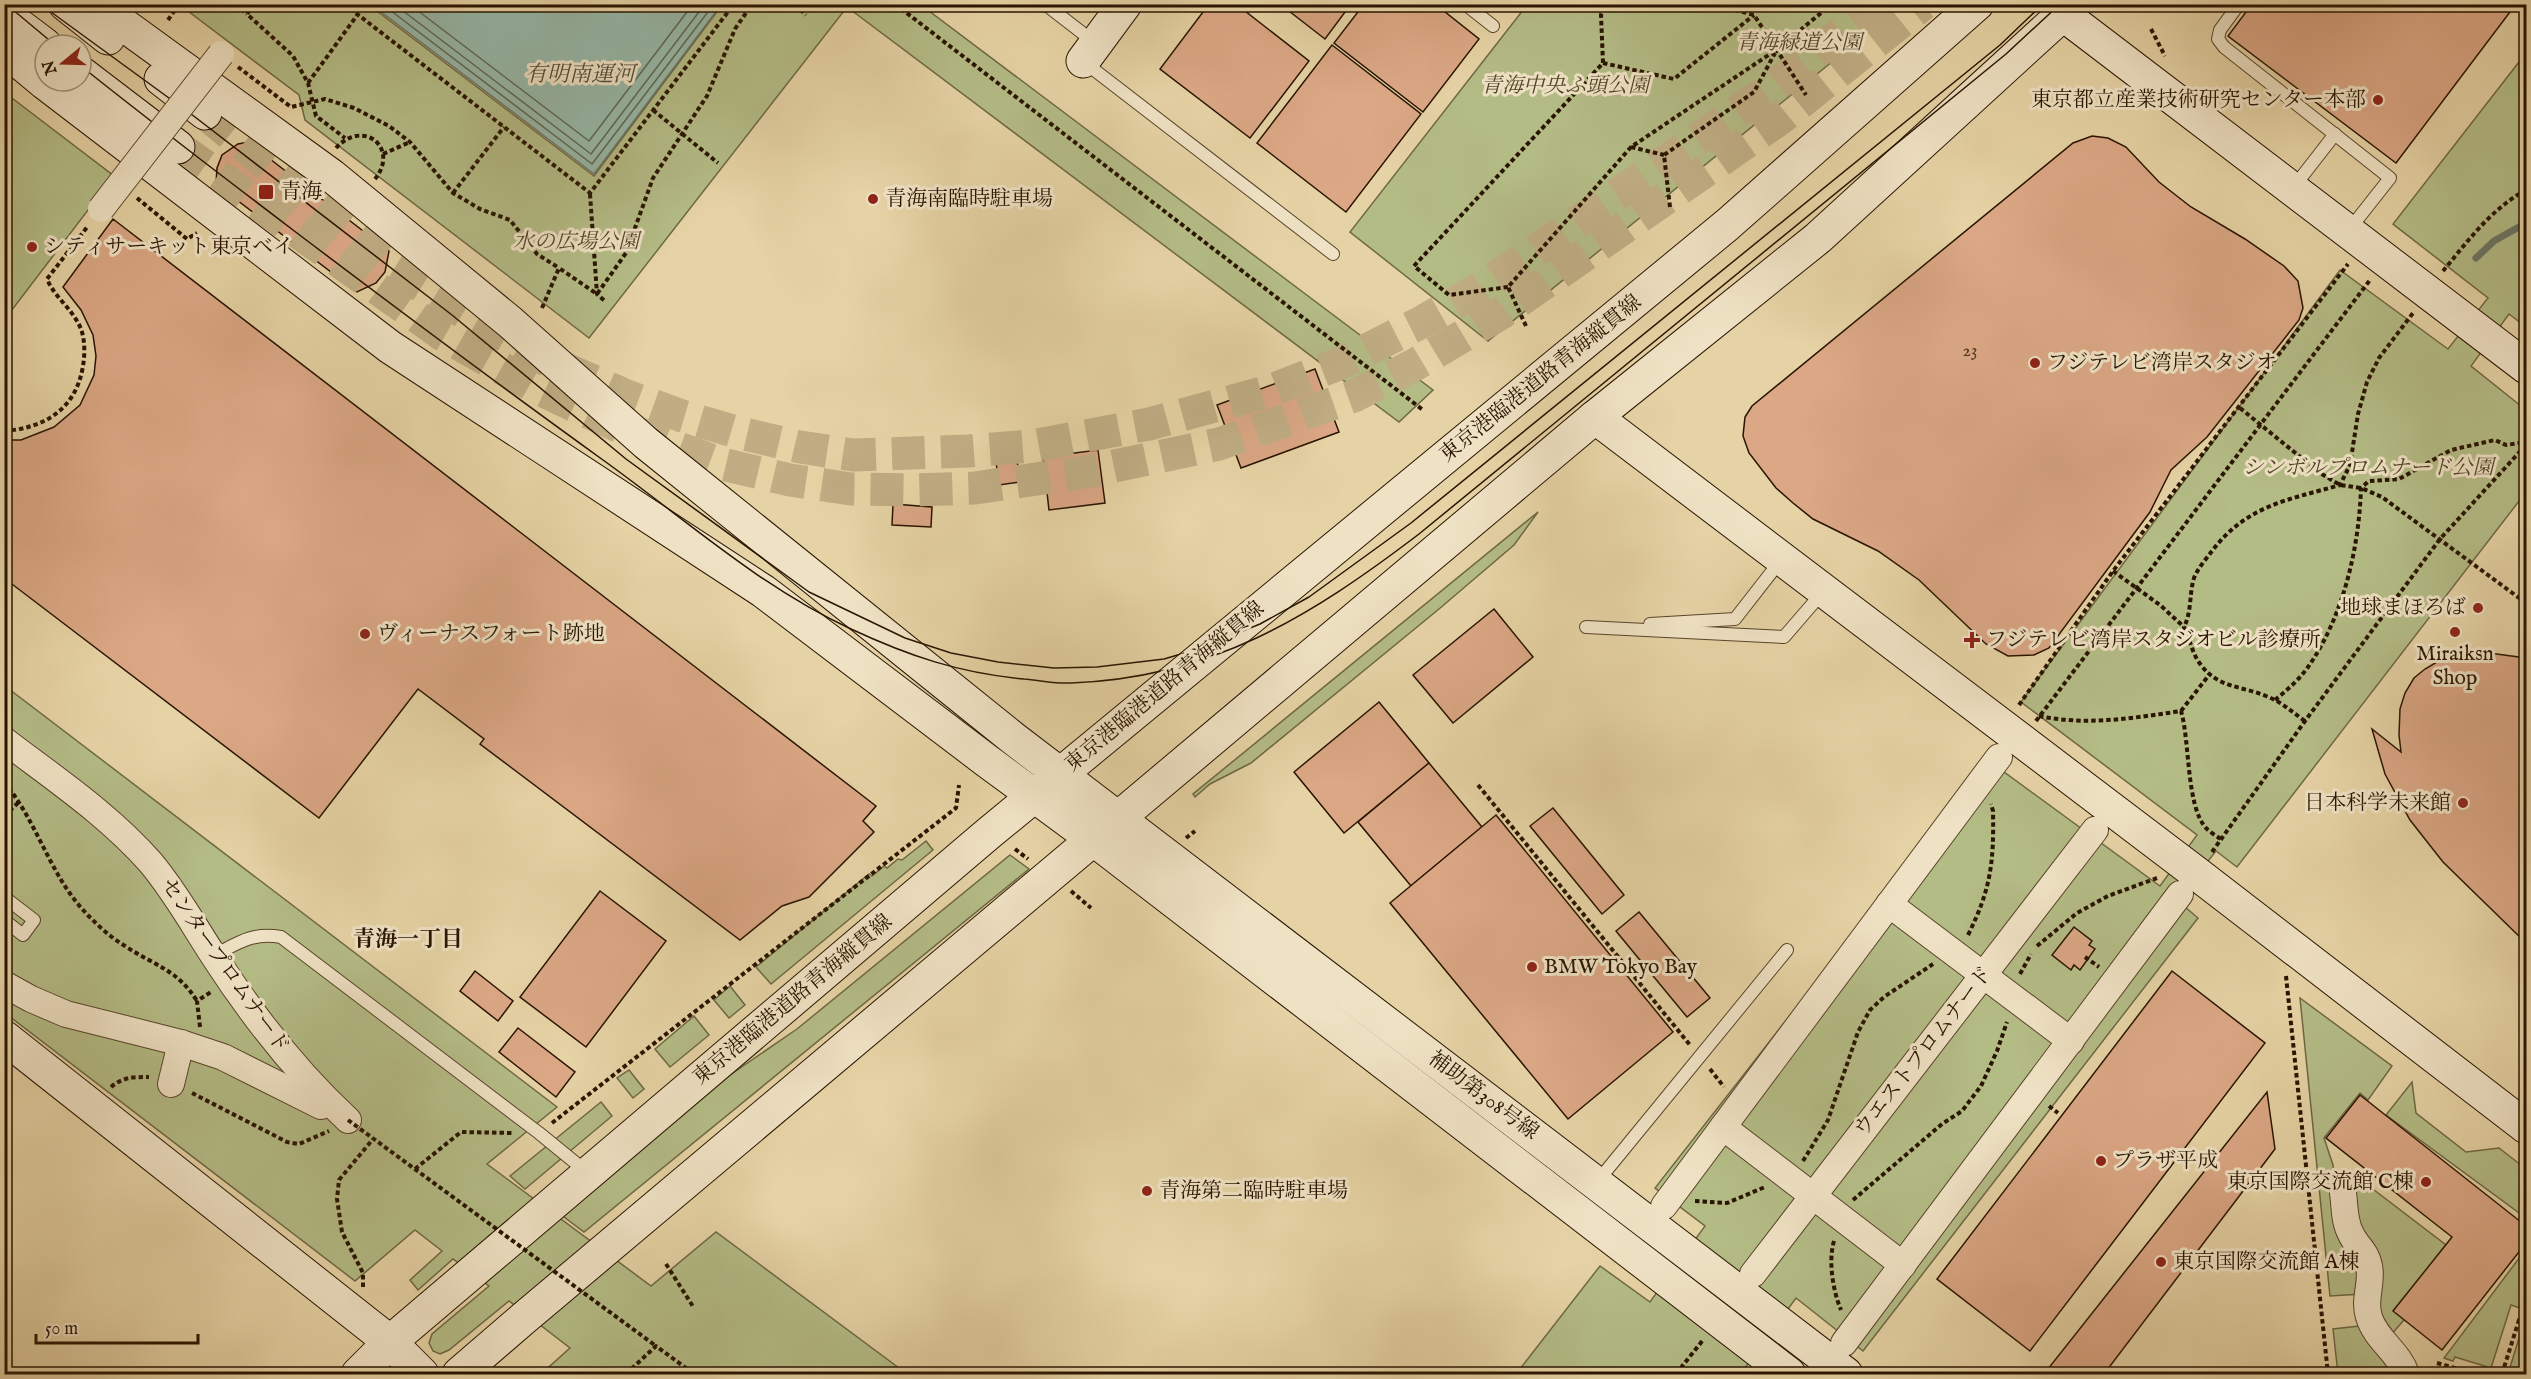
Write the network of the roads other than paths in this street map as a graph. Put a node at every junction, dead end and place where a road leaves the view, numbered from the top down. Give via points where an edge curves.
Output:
1 (65, 4) edge
2 (95, 4) edge
3 (1045, 4) edge
4 (1125, 4) edge
5 (1465, 4) edge
6 (1977, 4) edge
7 (2239, 4) edge
8 (2069, 10) edge
9 (4, 14) edge
10 (1493, 26) dead end
11 (33, 36) edge
12 (4, 49) edge
13 (1089, 52) junction
14 (221, 54) road end
15 (93, 81) edge
16 (205, 113) tunnel mouth
17 (2335, 134) junction
18 (180, 139) junction
19 (2292, 188) junction
20 (101, 209) road end
21 (2349, 231) junction
22 (1333, 254) dead end
23 (2526, 367) edge
24 (1595, 417) junction
25 (1782, 560) junction
26 (1823, 592) junction
27 (4, 740) edge
28 (1999, 757) dead end
29 (1061, 774) junction
30 (1035, 795) junction
31 (1119, 817) junction
32 (2095, 830) dead end
33 (1094, 838) junction
34 (2180, 894) dead end
35 (4, 897) edge
36 (1889, 904) junction
37 (4, 920) edge
38 (1788, 950) dead end
39 (213, 957) junction
40 (1983, 975) junction
41 (4, 984) edge
42 (4, 1037) edge
43 (2070, 1041) junction
44 (189, 1045) junction
45 (4, 1060) edge
46 (171, 1084) road end
47 (1723, 1127) junction
48 (2526, 1127) edge
49 (588, 1174) junction
50 (1596, 1183) junction
51 (2343, 1193) dead end
52 (1813, 1196) junction
53 (1668, 1200) road end
54 (1903, 1265) junction
55 (1753, 1274) dead end
56 (1848, 1349) edge
57 (374, 1357) edge
58 (408, 1374) edge
59 (422, 1374) edge
60 (459, 1374) edge
61 (1789, 1374) edge
62 (2406, 1374) edge

1 - 16 street
2 - 29 street, 補助第308号線 via 332,176 510,322 645,443
3 - 13 lane
4 - 13 street
5 - 10 lane
6 - 29 street, 東京港臨港道路青海縦貫線 via 1727,225
7 - 17 lane via 2218,39
8 - 19 street
8 - 24 street via 1818,238
9 - 11 street
12 - 30 street, 補助第308号線 via 390,347 763,591
13 - 22 lane
14 - 18 street, bridge
15 - 18 street
17 - 19 lane
17 - 21 lane via 2390,178
18 - 20 street, bridge via 121,184
19 - 21 street
21 - 23 street
24 - 25 street
24 - 31 street
25 - 26 street
25 - 26 lane via 1735,619 1586,627 1784,637
26 - 48 street
27 - 39 street, センタープロムナード via 115,825 178,899
28 - 36 street
29 - 30 street, 東京港臨港道路青海縦貫線
29 - 31 street, 補助第308号線
30 - 33 street, 補助第308号線
30 - 49 street, 東京港臨港道路青海縦貫線
31 - 33 street
31 - 50 street, 補助第308号線
32 - 40 street, ウエストプロムナード
33 - 60 street
33 - 61 street, 補助第308号線
34 - 43 street
35 - 37 lane via 34,920 23,935
36 - 40 street
36 - 47 street
38 - 50 lane
39 - 44 street, センタープロムナード via 262,1028 313,1087 339,1125 260,1074
39 - 49 lane via 254,936 281,937
40 - 43 street
40 - 52 street, ウエストプロムナード
41 - 44 street, センタープロムナード via 66,1014
42 - 57 street
43 - 54 street
44 - 46 street
45 - 57 street
47 - 52 street
47 - 53 street
49 - 57 street, 東京港臨港道路青海縦貫線
50 - 56 street, 補助第308号線
51 - 62 street via 2348,1229 2370,1269 2366,1296 2369,1317
52 - 54 street
52 - 55 street, ウエストプロムナード
54 - 56 street
57 - 58 street
57 - 59 street

